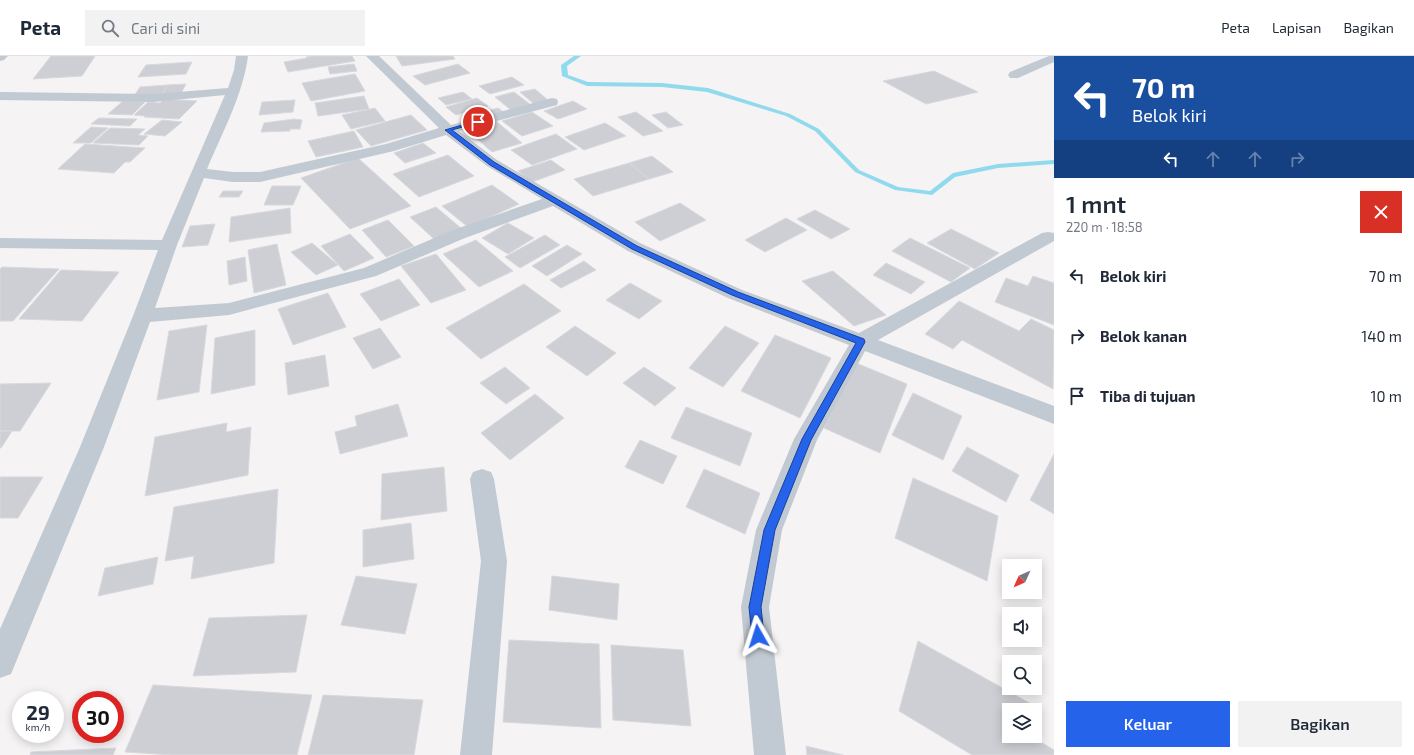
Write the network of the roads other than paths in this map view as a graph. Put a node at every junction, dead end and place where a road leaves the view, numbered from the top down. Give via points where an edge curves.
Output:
1 (2, 56) edge
2 (242, 56) edge
3 (372, 56) edge
4 (0, 58) edge
5 (1054, 58) edge
6 (1014, 75) dead end
7 (232, 91) junction
8 (0, 96) edge
9 (552, 102) dead end
10 (448, 130) junction
11 (199, 172) junction
12 (554, 200) junction
13 (1048, 237) dead end
14 (168, 245) junction
15 (3, 246) edge
16 (143, 316) junction
17 (861, 342) junction
18 (1054, 415) edge
19 (482, 479) dead end
20 (0, 663) edge
21 (476, 755) edge
22 (770, 755) edge

1 - 4 street
2 - 7 street
3 - 10 street
5 - 6 street
7 - 8 street via 152,98
7 - 11 street
9 - 10 street
10 - 11 street via 389,148 260,177 233,177
10 - 12 street via 492,163
11 - 14 street
12 - 16 street via 459,234 370,272 229,309
12 - 17 street via 648,254 735,294
13 - 17 street
14 - 15 street
14 - 16 street
16 - 20 street via 92,448
17 - 18 street
17 - 22 street via 806,439 769,530 755,607
19 - 21 street via 494,561

